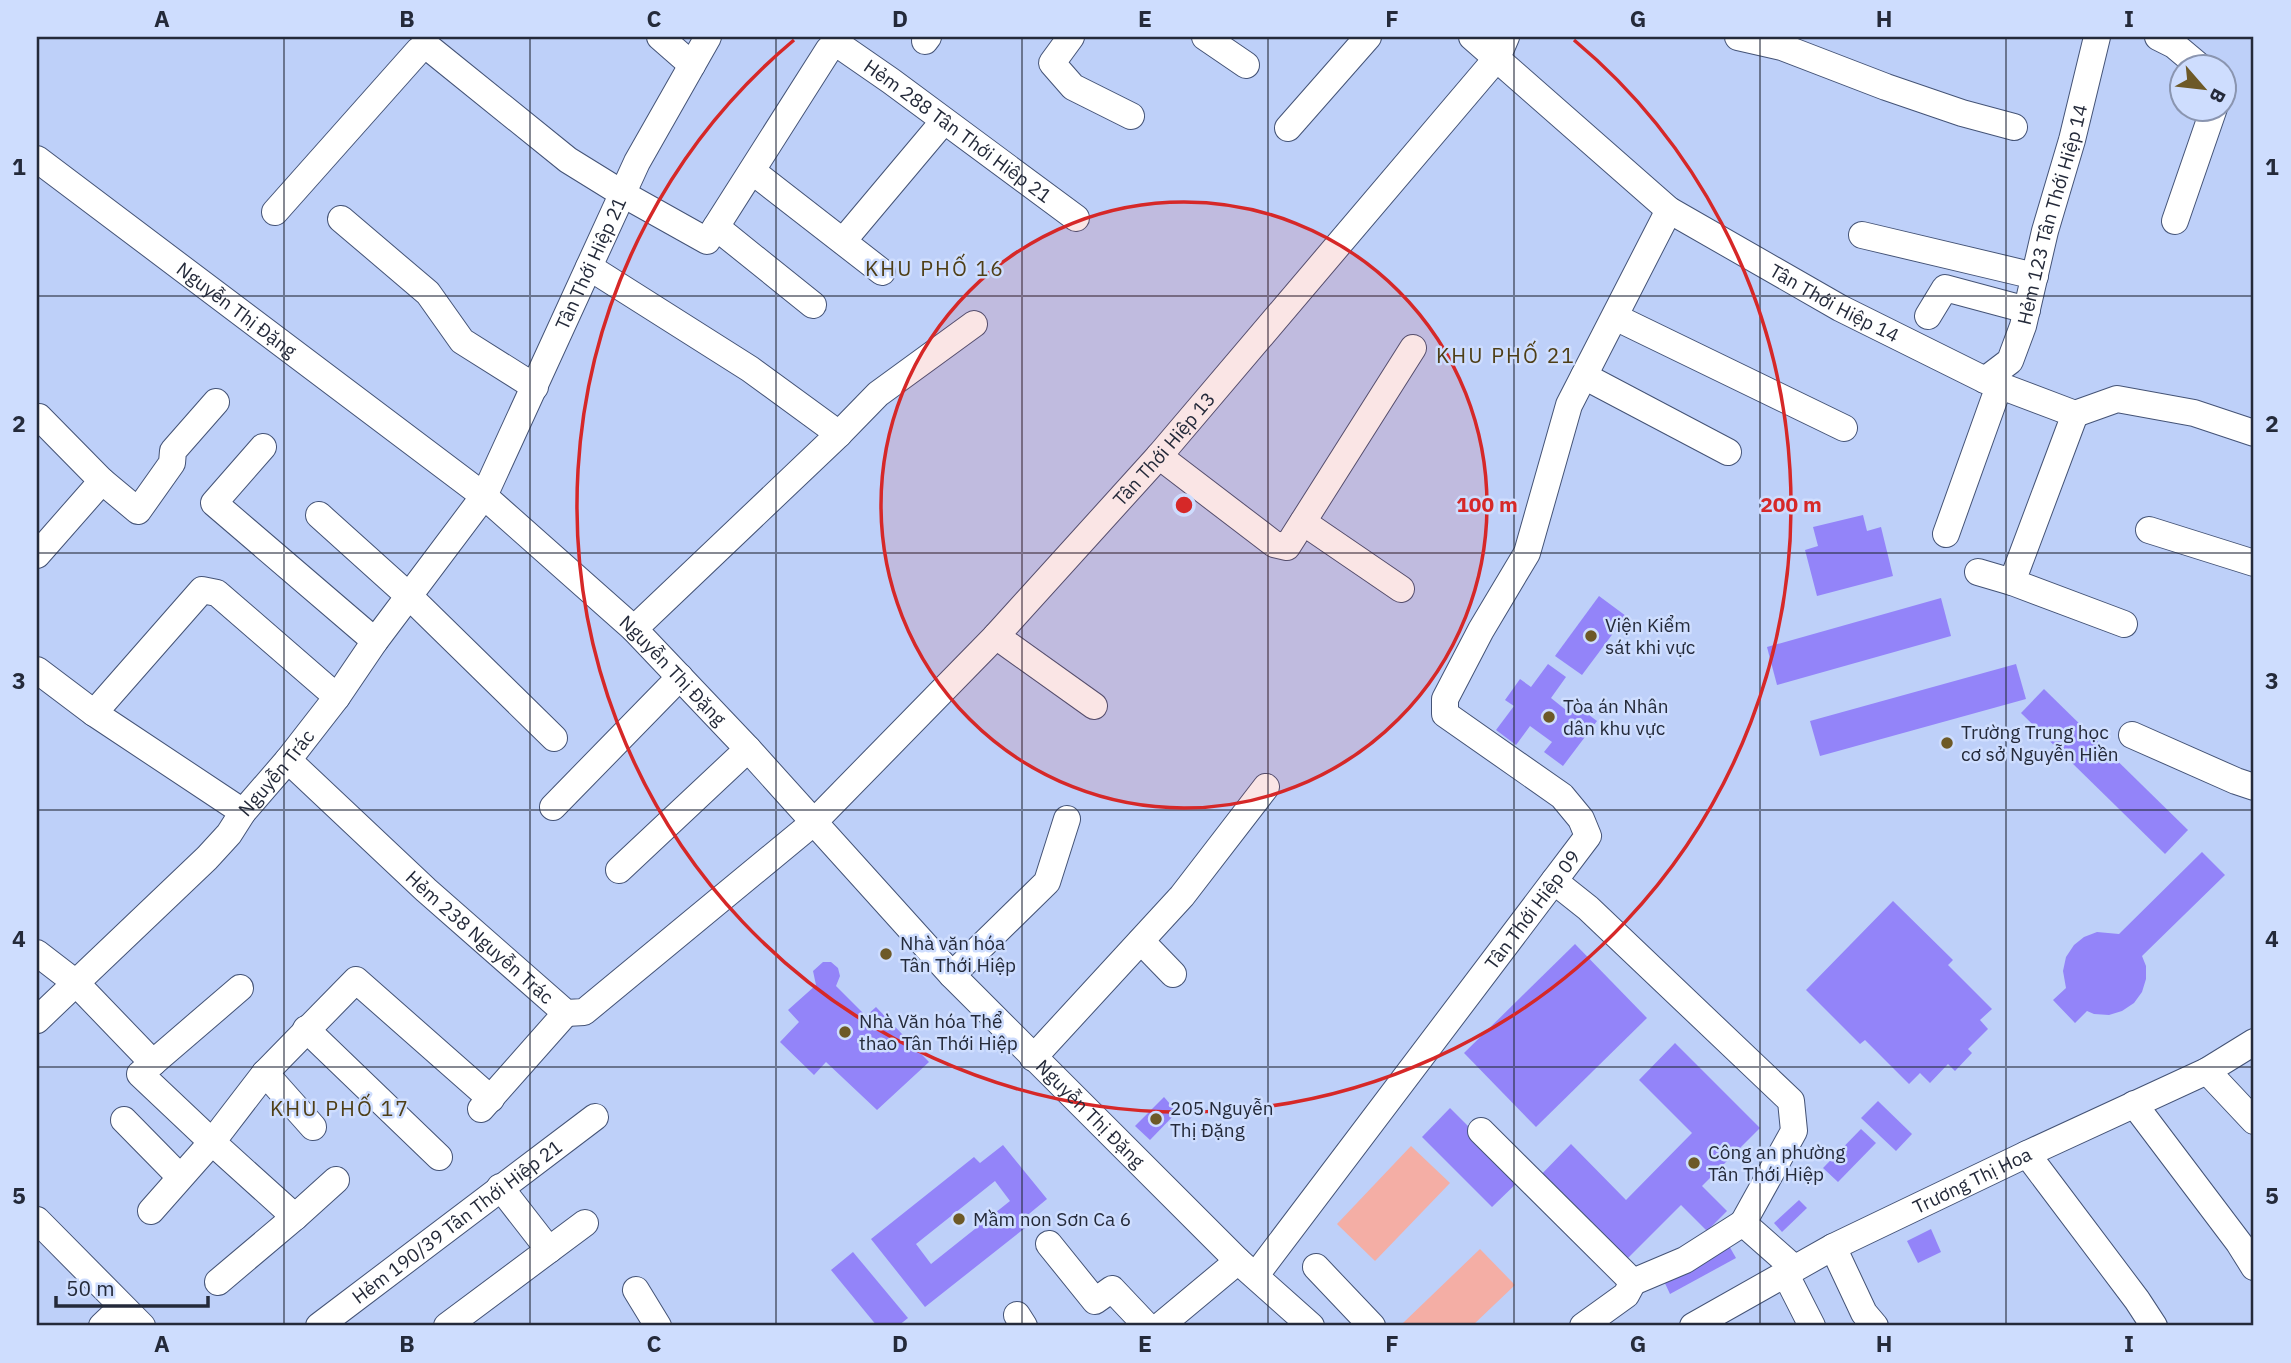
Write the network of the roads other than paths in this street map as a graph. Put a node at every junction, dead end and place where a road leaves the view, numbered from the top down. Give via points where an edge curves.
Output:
1 (660, 37) edge
2 (708, 37) edge
3 (1071, 37) edge
4 (1205, 37) edge
5 (1367, 37) edge
6 (1472, 37) edge
7 (1738, 37) edge
8 (2097, 37) edge
9 (2158, 37) edge
10 (424, 42) edge
11 (1502, 48) edge
12 (2182, 52) edge
13 (692, 65) junction
14 (1246, 65) dead end
15 (1130, 116) dead end
16 (943, 121) junction
17 (2209, 122) edge
18 (2014, 127) dead end
19 (1288, 128) dead end
20 (37, 159) edge
21 (752, 171) junction
22 (622, 194) junction
23 (1669, 210) junction
24 (275, 212) dead end
25 (1076, 218) dead end
26 (341, 219) dead end
27 (2175, 221) dead end
28 (716, 227) junction
29 (1862, 235) dead end
30 (843, 241) junction
31 (589, 267) junction
32 (882, 272) dead end
33 (2035, 276) junction
34 (813, 305) dead end
35 (2027, 310) junction
36 (1928, 316) dead end
37 (1615, 317) junction
38 (974, 324) dead end
39 (1413, 348) dead end
40 (1584, 376) junction
41 (1992, 383) junction
42 (535, 387) junction
43 (216, 402) dead end
44 (2075, 414) junction
45 (39, 417) dead end
46 (1844, 428) dead end
47 (839, 433) junction
48 (2254, 433) edge
49 (264, 447) dead end
50 (1728, 452) dead end
51 (1159, 456) junction
52 (102, 481) junction
53 (484, 496) junction
54 (318, 515) dead end
55 (1303, 522) junction
56 (2149, 530) dead end
57 (1946, 534) dead end
58 (37, 555) edge
59 (2254, 563) edge
60 (1978, 572) dead end
61 (2012, 582) junction
62 (1401, 589) dead end
63 (410, 597) junction
64 (2124, 624) dead end
65 (634, 629) junction
66 (996, 636) junction
67 (375, 641) junction
68 (37, 670) edge
69 (680, 677) junction
70 (337, 696) junction
71 (1094, 706) dead end
72 (94, 713) junction
73 (2132, 735) dead end
74 (554, 738) dead end
75 (748, 749) junction
76 (288, 760) junction
77 (1266, 787) dead end
78 (2254, 787) edge
79 (552, 807) dead end
80 (243, 812) junction
81 (1067, 819) dead end
82 (813, 823) junction
83 (619, 870) dead end
84 (1554, 881) junction
85 (1140, 941) junction
86 (37, 953) edge
87 (1173, 974) dead end
88 (952, 975) junction
89 (76, 983) junction
90 (240, 988) dead end
91 (566, 1013) junction
92 (37, 1020) edge
93 (306, 1029) junction
94 (2254, 1042) edge
95 (1033, 1058) junction
96 (153, 1063) junction
97 (2207, 1071) junction
98 (265, 1073) junction
99 (2134, 1104) junction
100 (595, 1117) dead end
101 (124, 1119) dead end
102 (2254, 1121) edge
103 (313, 1127) dead end
104 (1481, 1131) dead end
105 (212, 1142) junction
106 (2027, 1154) junction
107 (439, 1157) dead end
108 (180, 1177) junction
109 (336, 1180) dead end
110 (500, 1187) junction
111 (151, 1211) dead end
112 (295, 1217) junction
113 (37, 1220) edge
114 (585, 1223) dead end
115 (1743, 1223) junction
116 (1049, 1244) dead end
117 (1833, 1248) junction
118 (549, 1250) junction
119 (1315, 1267) dead end
120 (2254, 1267) edge
121 (1247, 1268) junction
122 (1790, 1270) junction
123 (218, 1282) dead end
124 (1633, 1282) junction
125 (636, 1290) dead end
126 (122, 1307) junction
127 (102, 1326) edge
128 (142, 1326) edge
129 (319, 1326) edge
130 (447, 1326) edge
131 (658, 1326) edge
132 (1147, 1326) edge
133 (1160, 1326) edge
134 (1311, 1326) edge
135 (1372, 1326) edge
136 (1583, 1326) edge
137 (1693, 1326) edge
138 (1812, 1326) edge
139 (1875, 1326) edge
140 (2154, 1326) edge

1 - 13 street
2 - 13 street, Tân Thới Hiệp 21
3 - 15 street via 1052,63 1073,87
4 - 14 street
5 - 19 street
6 - 11 street, Tân Thới Hiệp 14
7 - 18 street via 1782,47 1886,87
8 - 33 street, Hẻm 123 Tân Thới Hiệp 14
9 - 12 street
10 - 22 street via 568,160
10 - 24 street
11 - 23 street, Tân Thới Hiệp 14
11 - 51 street, Tân Thới Hiệp 13
13 - 22 street, Tân Thới Hiệp 21
16 - 21 street, Hẻm 288 Tân Thới Hiêp 21 via 845,47 833,46
16 - 25 street, Hẻm 288 Tân Thới Hiêp 21
16 - 30 street
17 - 27 street
20 - 53 street, Nguyễn Thị Đặng
21 - 28 street, Hẻm 288 Tân Thới Hiêp 21
21 - 30 street
22 - 28 street via 707,241
22 - 31 street, Tân Thới Hiệp 21
23 - 37 street, Tân Thới Hiệp 09
23 - 41 street, Tân Thới Hiệp 14 via 1840,308
26 - 42 street via 428,293 462,341
28 - 34 street
29 - 33 street
30 - 32 street
31 - 42 street, Tân Thới Hiệp 21
31 - 47 street via 750,369
33 - 35 street, Hẻm 123 Tân Thới Hiệp 14
35 - 36 street via 1945,288
35 - 41 street, Hẻm 123 Tân Thới Hiệp 14 via 2010,361
37 - 40 street, Tân Thới Hiệp 09
37 - 46 street
38 - 47 street via 878,394
39 - 55 street
40 - 50 street
40 - 84 street, Tân Thới Hiệp 09 via 1569,405 1527,553 1481,630 1446,699 1445,714 1562,796 1581,818 1588,836
41 - 44 street, Tân Thới Hiệp 14
41 - 57 street
42 - 53 street, Tân Thới Hiệp 21
43 - 52 street via 173,450 172,463 138,511
44 - 48 street via 2117,399 2194,413
44 - 61 street
45 - 52 street
47 - 65 street
49 - 67 street via 214,503
51 - 55 street via 1274,544 1287,547
51 - 66 street, Tân Thới Hiệp 13
52 - 58 street
53 - 63 street, Nguyễn Trác
53 - 65 street, Nguyễn Thị Đặng
54 - 63 street
55 - 62 street
56 - 59 street
60 - 61 street
61 - 64 street
63 - 67 street, Nguyễn Trác
63 - 74 street
65 - 69 street, Nguyễn Thị Đặng
66 - 71 street
66 - 82 street, Tân Thới Hiệp 13
67 - 70 street, Nguyễn Trác
68 - 72 street
69 - 75 street, Nguyễn Thị Đặng
69 - 79 street
70 - 72 street via 217,593 202,590
70 - 76 street, Nguyễn Trác
72 - 80 street
73 - 78 street
75 - 82 street, Nguyễn Thị Đặng
75 - 83 street
76 - 80 street, Nguyễn Trác
76 - 91 street, Hẻm 238 Nguyễn Trác
77 - 85 street via 1182,896
80 - 89 street, Nguyễn Trác via 208,858
81 - 88 street via 1047,882
82 - 88 street, Nguyễn Thị Đặng
82 - 91 street, Hẻm 238 Nguyễn Trác via 584,1012
84 - 115 street via 1791,1101 1794,1131
84 - 121 street, Tân Thới Hiệp 09
85 - 87 street
85 - 95 street
86 - 89 street
88 - 95 street, Nguyễn Thị Đặng
89 - 92 street, Nguyễn Trác
89 - 96 street
90 - 96 street
91 - 93 street via 486,1104 356,980
93 - 98 street
93 - 107 street
94 - 97 street, Trương Thị Hoa
95 - 121 street, Nguyễn Thị Đặng
96 - 105 street via 140,1074
97 - 99 street, Trương Thị Hoa
97 - 102 street
98 - 103 street
98 - 105 street
99 - 106 street, Trương Thị Hoa
99 - 120 street
100 - 110 street, Hẻm 190/39 Tân Thới Hiệp 21
101 - 108 street
104 - 124 street
105 - 108 street
105 - 112 street
106 - 117 street, Trương Thị Hoa
106 - 140 street
108 - 111 street
109 - 112 street
110 - 118 street
110 - 129 street, Hẻm 190/39 Tân Thới Hiệp 21
112 - 123 street
113 - 126 street
114 - 118 street
115 - 122 street
115 - 124 street via 1685,1260
116 - 132 street via 1096,1301 1112,1289
117 - 122 street, Trương Thị Hoa
117 - 139 street via 1864,1313
118 - 130 street
119 - 135 street
121 - 133 street, Tân Thới Hiệp 09
121 - 134 street, Nguyễn Thị Đặng
122 - 137 street, Trương Thị Hoa
122 - 138 street
124 - 136 street via 1626,1295
125 - 131 street
126 - 127 street
126 - 128 street

